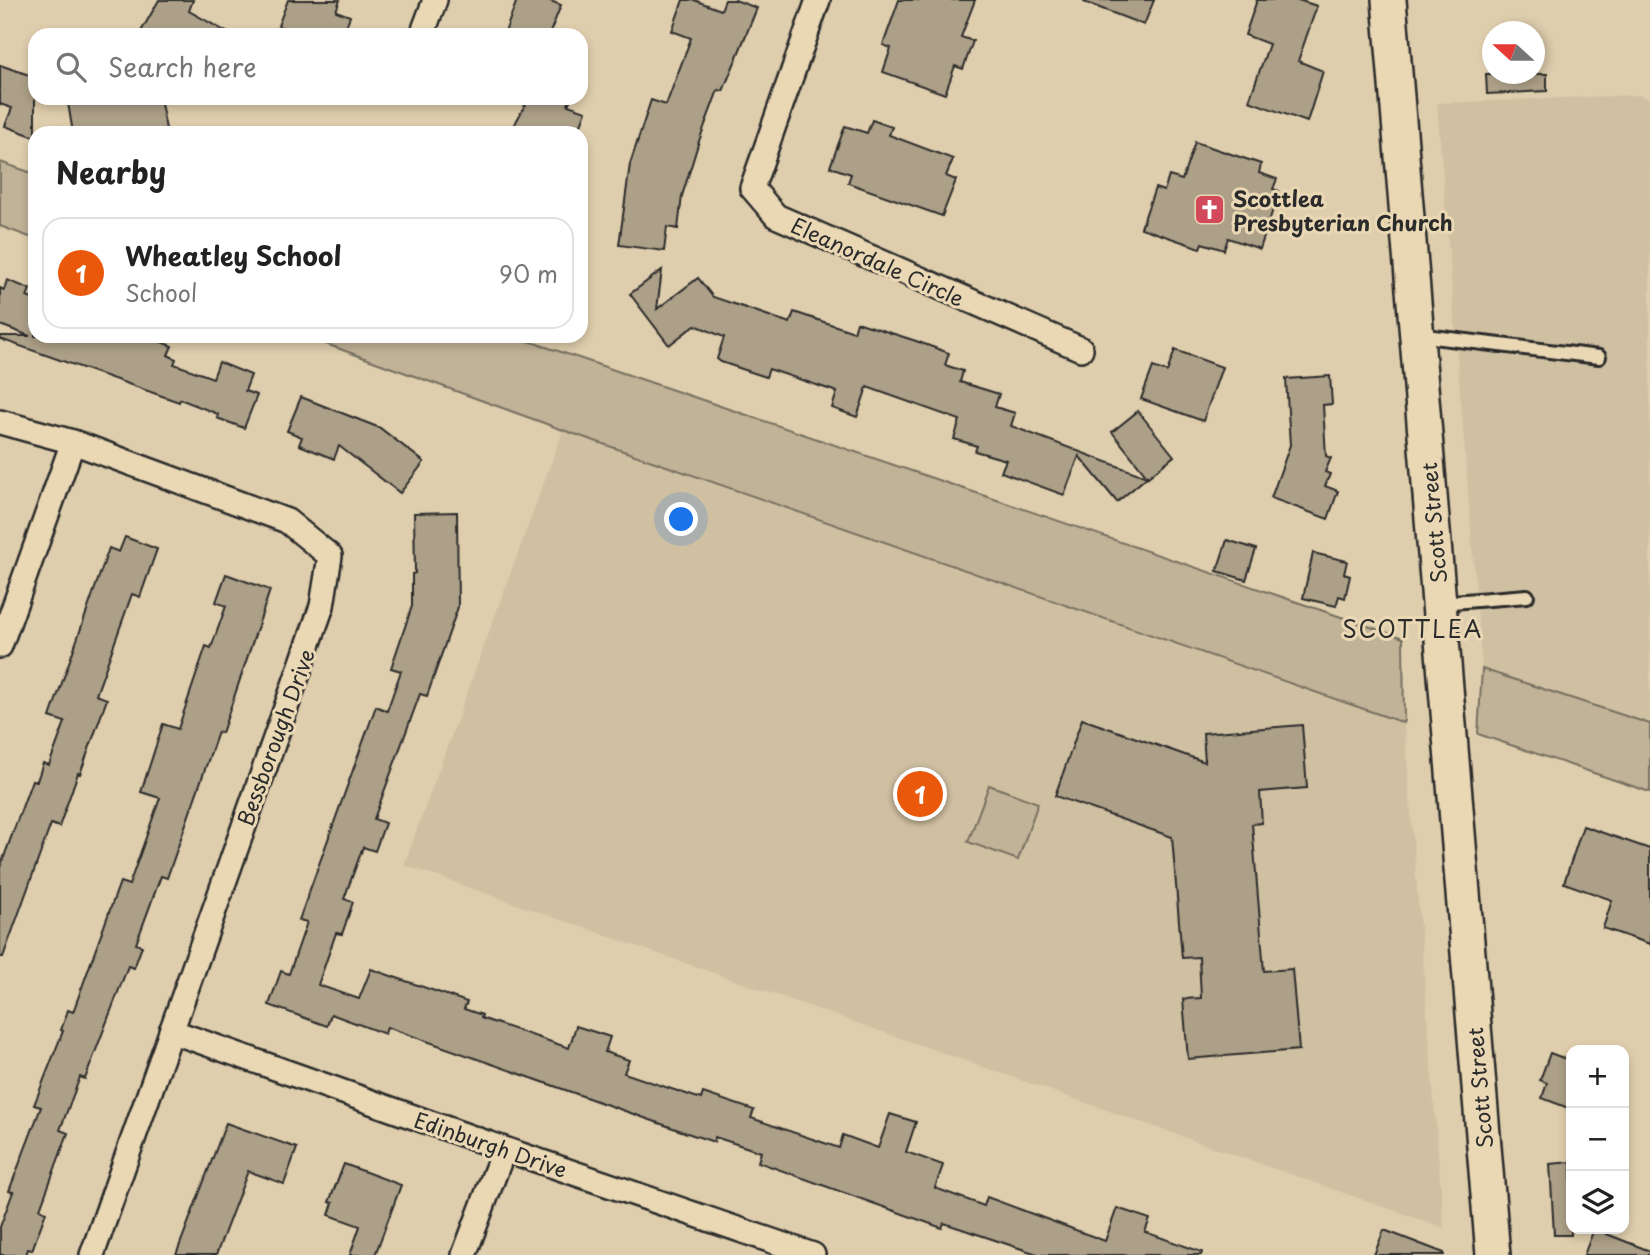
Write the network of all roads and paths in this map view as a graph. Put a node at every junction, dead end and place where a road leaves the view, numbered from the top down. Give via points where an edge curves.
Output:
1 (435, 0) edge
2 (818, 0) edge
3 (1389, 0) edge
4 (425, 28) edge
5 (1417, 335) junction
6 (1081, 349) dead end
7 (1599, 357) dead end
8 (0, 422) edge
9 (73, 442) junction
10 (1527, 596) dead end
11 (1439, 603) junction
12 (0, 646) edge
13 (171, 1031) junction
14 (504, 1149) junction
15 (92, 1255) edge
16 (464, 1255) edge
17 (813, 1255) edge
18 (1493, 1255) edge

1 - 4 street
2 - 6 street, Eleanordale Circle via 752,188 776,216
3 - 5 main road, Scott Street
5 - 7 lane
5 - 11 main road, Scott Street
8 - 9 street, Bessborough Drive
9 - 12 street
9 - 13 street, Bessborough Drive via 287,521 330,556 322,606
10 - 11 lane
11 - 18 main road, Scott Street
13 - 14 street, Edinburgh Drive
13 - 15 street, Bessborough Drive
14 - 16 street
14 - 17 street, Edinburgh Drive

